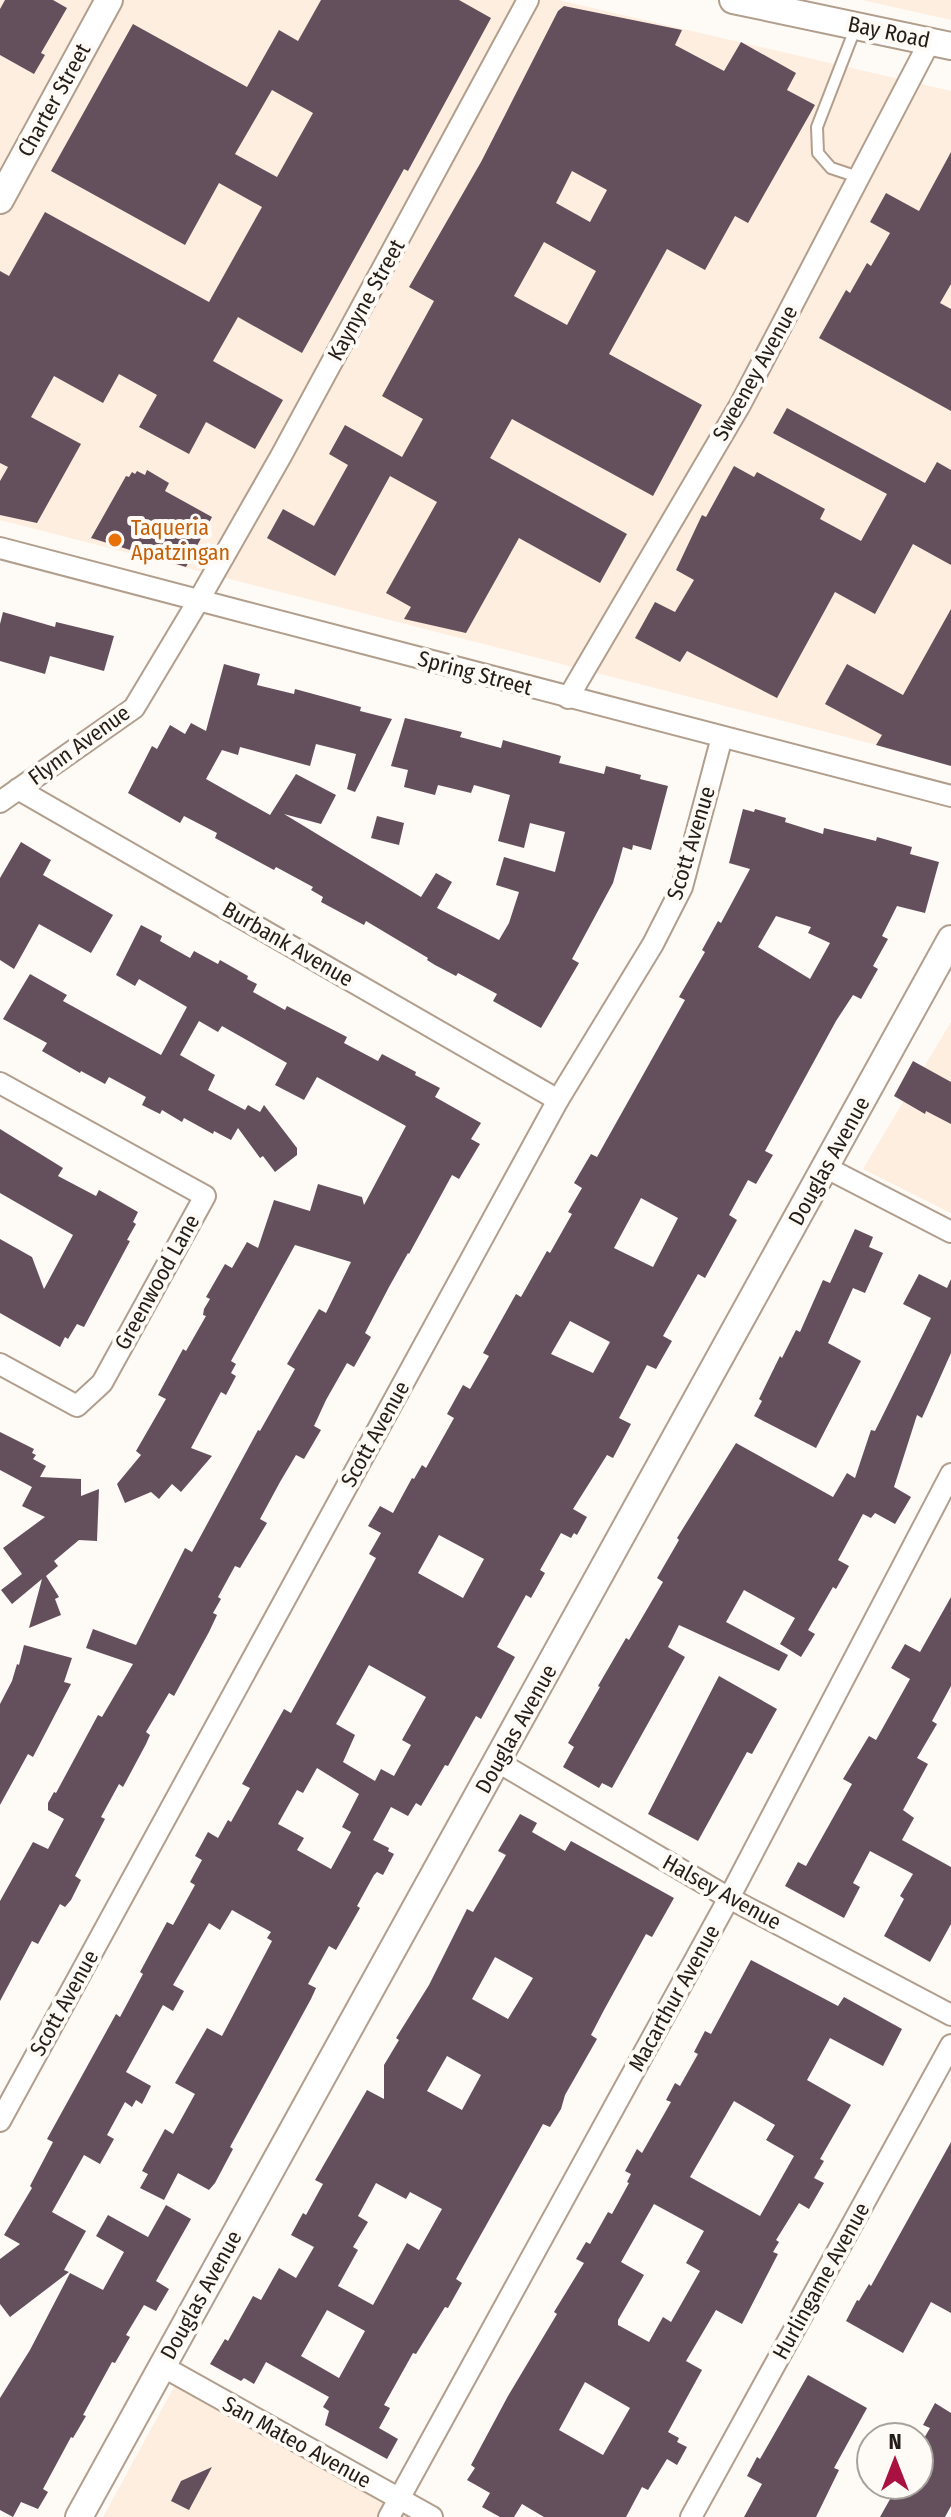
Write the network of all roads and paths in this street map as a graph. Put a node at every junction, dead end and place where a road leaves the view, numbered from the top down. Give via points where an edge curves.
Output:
1 (109, 0) edge
2 (528, 0) edge
3 (733, 0) edge
4 (856, 26) junction
5 (941, 43) edge
6 (861, 178) junction
7 (0, 200) edge
8 (0, 548) edge
9 (200, 598) junction
10 (568, 698) junction
11 (722, 737) junction
12 (18, 789) junction
13 (951, 796) edge
14 (0, 802) edge
15 (950, 944) edge
16 (0, 1083) edge
17 (558, 1100) junction
18 (825, 1167) junction
19 (951, 1232) edge
20 (0, 1364) edge
21 (951, 1474) edge
22 (498, 1762) junction
23 (729, 1898) junction
24 (951, 2015) edge
25 (951, 2045) edge
26 (0, 2121) edge
27 (162, 2366) junction
28 (394, 2508) edge
29 (79, 2517) edge
30 (432, 2517) edge
31 (691, 2517) edge

1 - 7 street, Charter Street
2 - 9 street, Kaynyne Street
3 - 4 street, Bay Road
4 - 5 street, Bay Road
4 - 6 lane via 817,127 818,153 831,168
5 - 6 street, Sweeney Avenue
6 - 10 street, Sweeney Avenue via 740,405
8 - 9 street, Spring Street
9 - 10 street, Spring Street
9 - 12 street, Flynn Avenue via 134,708
10 - 11 street, Spring Street
11 - 13 street, Spring Street
11 - 17 street, Scott Avenue via 682,887
12 - 14 street, Flynn Avenue
12 - 17 street, Burbank Avenue
15 - 18 street, Douglas Avenue
16 - 20 street, Greenwood Lane via 205,1196 102,1383 77,1406
17 - 26 street, Scott Avenue
18 - 19 street
18 - 22 street, Douglas Avenue
21 - 23 street, Macarthur Avenue
22 - 23 street, Halsey Avenue
22 - 27 street, Douglas Avenue
23 - 24 street, Halsey Avenue
23 - 28 street, Macarthur Avenue
25 - 31 street, Hurlingame Avenue
27 - 28 street, San Mateo Avenue
27 - 29 street, Douglas Avenue
28 - 30 street, San Mateo Avenue

